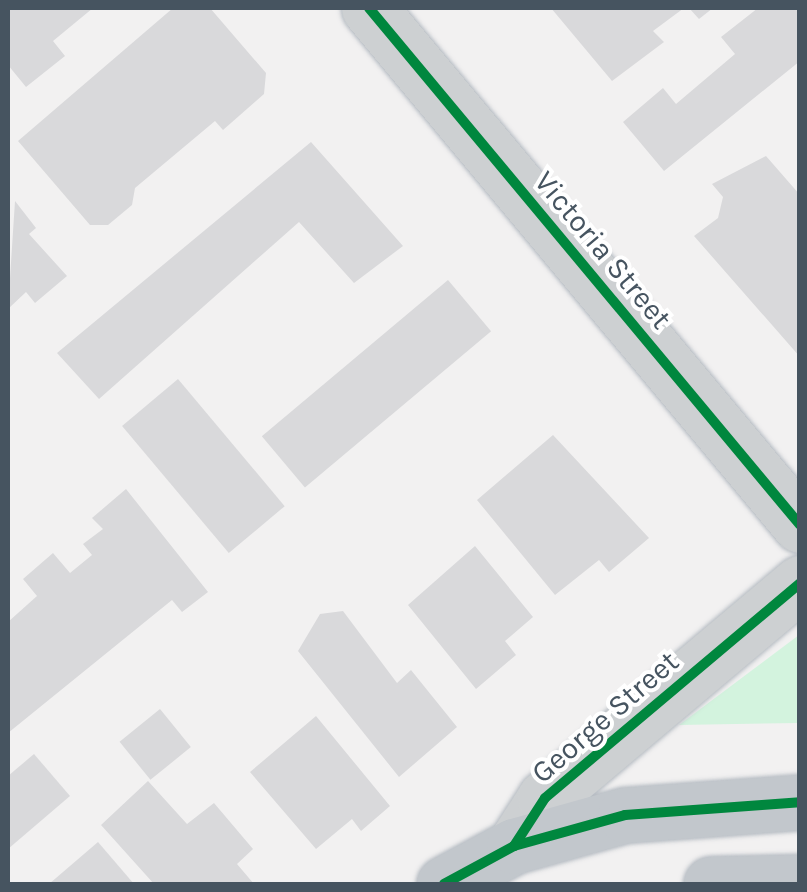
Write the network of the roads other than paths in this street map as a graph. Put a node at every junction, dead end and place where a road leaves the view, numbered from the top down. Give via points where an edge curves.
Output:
1 (369, 8) edge
2 (800, 524) edge
3 (800, 583) edge
4 (800, 802) edge
5 (514, 846) junction
6 (800, 882) edge
7 (444, 884) edge
8 (711, 884) edge

1 - 2 street, Victoria Street
3 - 5 street, George Street via 545,798
4 - 5 highway via 625,815
5 - 7 highway, George Street
6 - 8 highway

